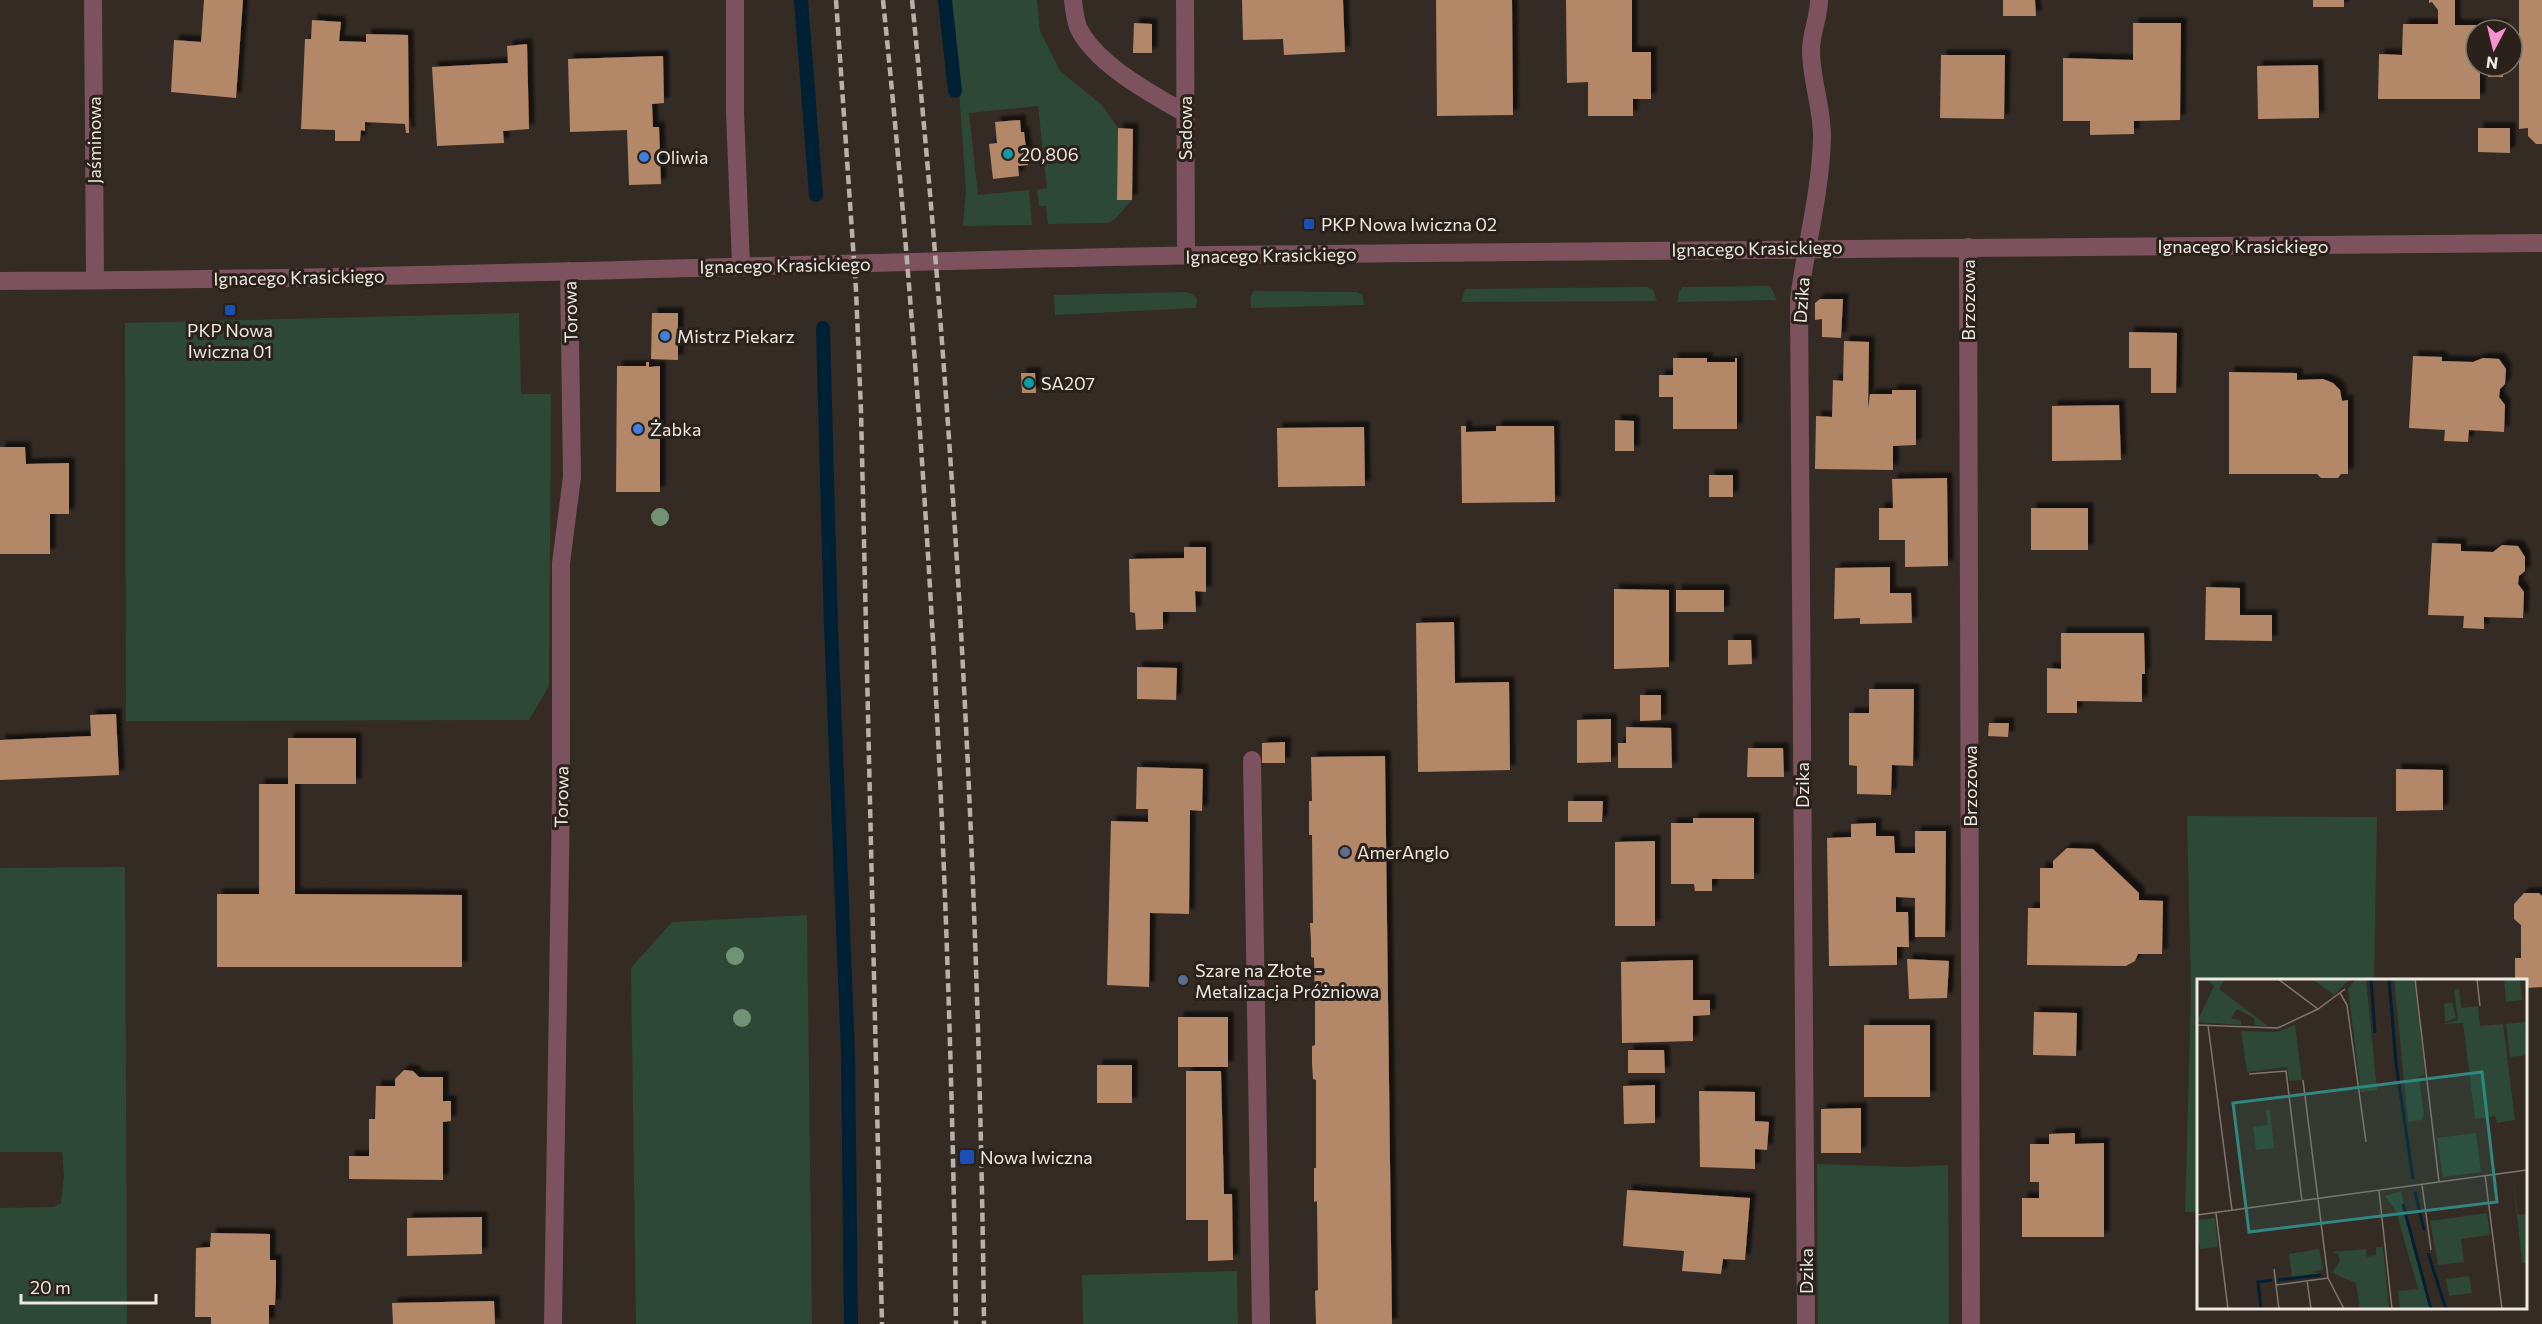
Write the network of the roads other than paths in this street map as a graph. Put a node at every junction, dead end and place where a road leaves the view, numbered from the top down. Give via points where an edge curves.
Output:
1 (93, 0) edge
2 (735, 0) edge
3 (1073, 0) edge
4 (1185, 0) edge
5 (1819, 0) edge
6 (1185, 113) junction
7 (2542, 243) edge
8 (1968, 247) junction
9 (1807, 248) junction
10 (1185, 256) junction
11 (741, 266) junction
12 (569, 271) junction
13 (95, 280) junction
14 (0, 281) edge
15 (1252, 760) dead end
16 (553, 1324) edge
17 (1262, 1324) edge
18 (1806, 1324) edge
19 (1971, 1324) edge

1 - 13 street, Jaśminowa
2 - 11 street
3 - 6 street via 1078,26 1093,51
4 - 6 street, Sadowa
5 - 9 street, Dzika via 1811,47 1822,138
6 - 10 street, Sadowa
7 - 8 street, Ignacego Krasickiego
8 - 9 street, Ignacego Krasickiego
8 - 19 street, Brzozowa
9 - 10 street, Ignacego Krasickiego
9 - 18 street, Dzika via 1799,299
10 - 11 street, Ignacego Krasickiego
11 - 12 street, Ignacego Krasickiego
12 - 13 street, Ignacego Krasickiego
12 - 16 street, Torowa via 572,477 561,563
13 - 14 street, Ignacego Krasickiego
15 - 17 street

